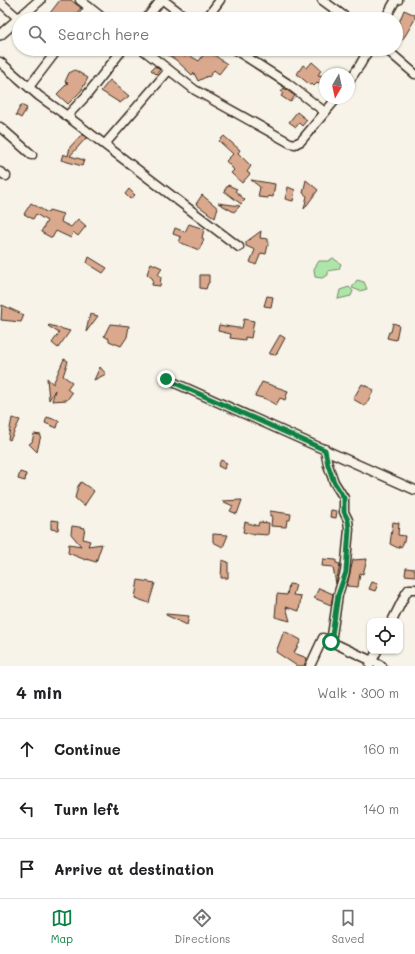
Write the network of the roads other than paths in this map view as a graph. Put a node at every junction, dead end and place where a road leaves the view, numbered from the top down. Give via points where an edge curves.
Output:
1 (40, 0) edge
2 (80, 0) edge
3 (162, 0) edge
4 (220, 0) edge
5 (322, 0) edge
6 (398, 0) edge
7 (0, 2) edge
8 (89, 7) junction
9 (27, 12) edge
10 (86, 12) edge
11 (95, 12) edge
12 (152, 12) edge
13 (178, 12) edge
14 (211, 12) edge
15 (338, 12) edge
16 (389, 12) edge
17 (12, 13) edge
18 (12, 25) edge
19 (0, 35) edge
20 (53, 56) edge
21 (117, 56) edge
22 (151, 56) edge
23 (245, 56) edge
24 (365, 56) edge
25 (394, 56) edge
26 (0, 62) edge
27 (169, 70) junction
28 (355, 72) edge
29 (415, 74) edge
30 (29, 87) junction
31 (332, 104) edge
32 (325, 112) junction
33 (67, 116) junction
34 (0, 127) edge
35 (105, 144) junction
36 (32, 155) dead end
37 (239, 247) dead end
38 (166, 379) dead end
39 (325, 450) junction
40 (415, 490) edge
41 (415, 589) edge
42 (394, 618) edge
43 (331, 642) junction
44 (376, 654) edge
45 (371, 664) edge
46 (310, 666) edge
47 (382, 666) edge

1 - 9 street
2 - 8 street
3 - 12 street
3 - 13 street
4 - 14 street
5 - 15 street
6 - 16 street
7 - 17 street
8 - 10 street
8 - 11 street
18 - 19 street
20 - 30 street
21 - 33 street
22 - 27 street
23 - 32 street
24 - 28 street
25 - 29 street
26 - 30 street
27 - 32 street via 195,90 290,143 301,141
27 - 35 street
30 - 33 street
31 - 32 street
33 - 35 street
34 - 36 street
35 - 37 street
38 - 39 street
39 - 40 street
39 - 43 street via 334,482 344,498 344,512 349,529 346,572 338,595
41 - 42 street via 409,589 406,593
43 - 45 street
43 - 46 street via 324,638
44 - 45 street
45 - 47 street

